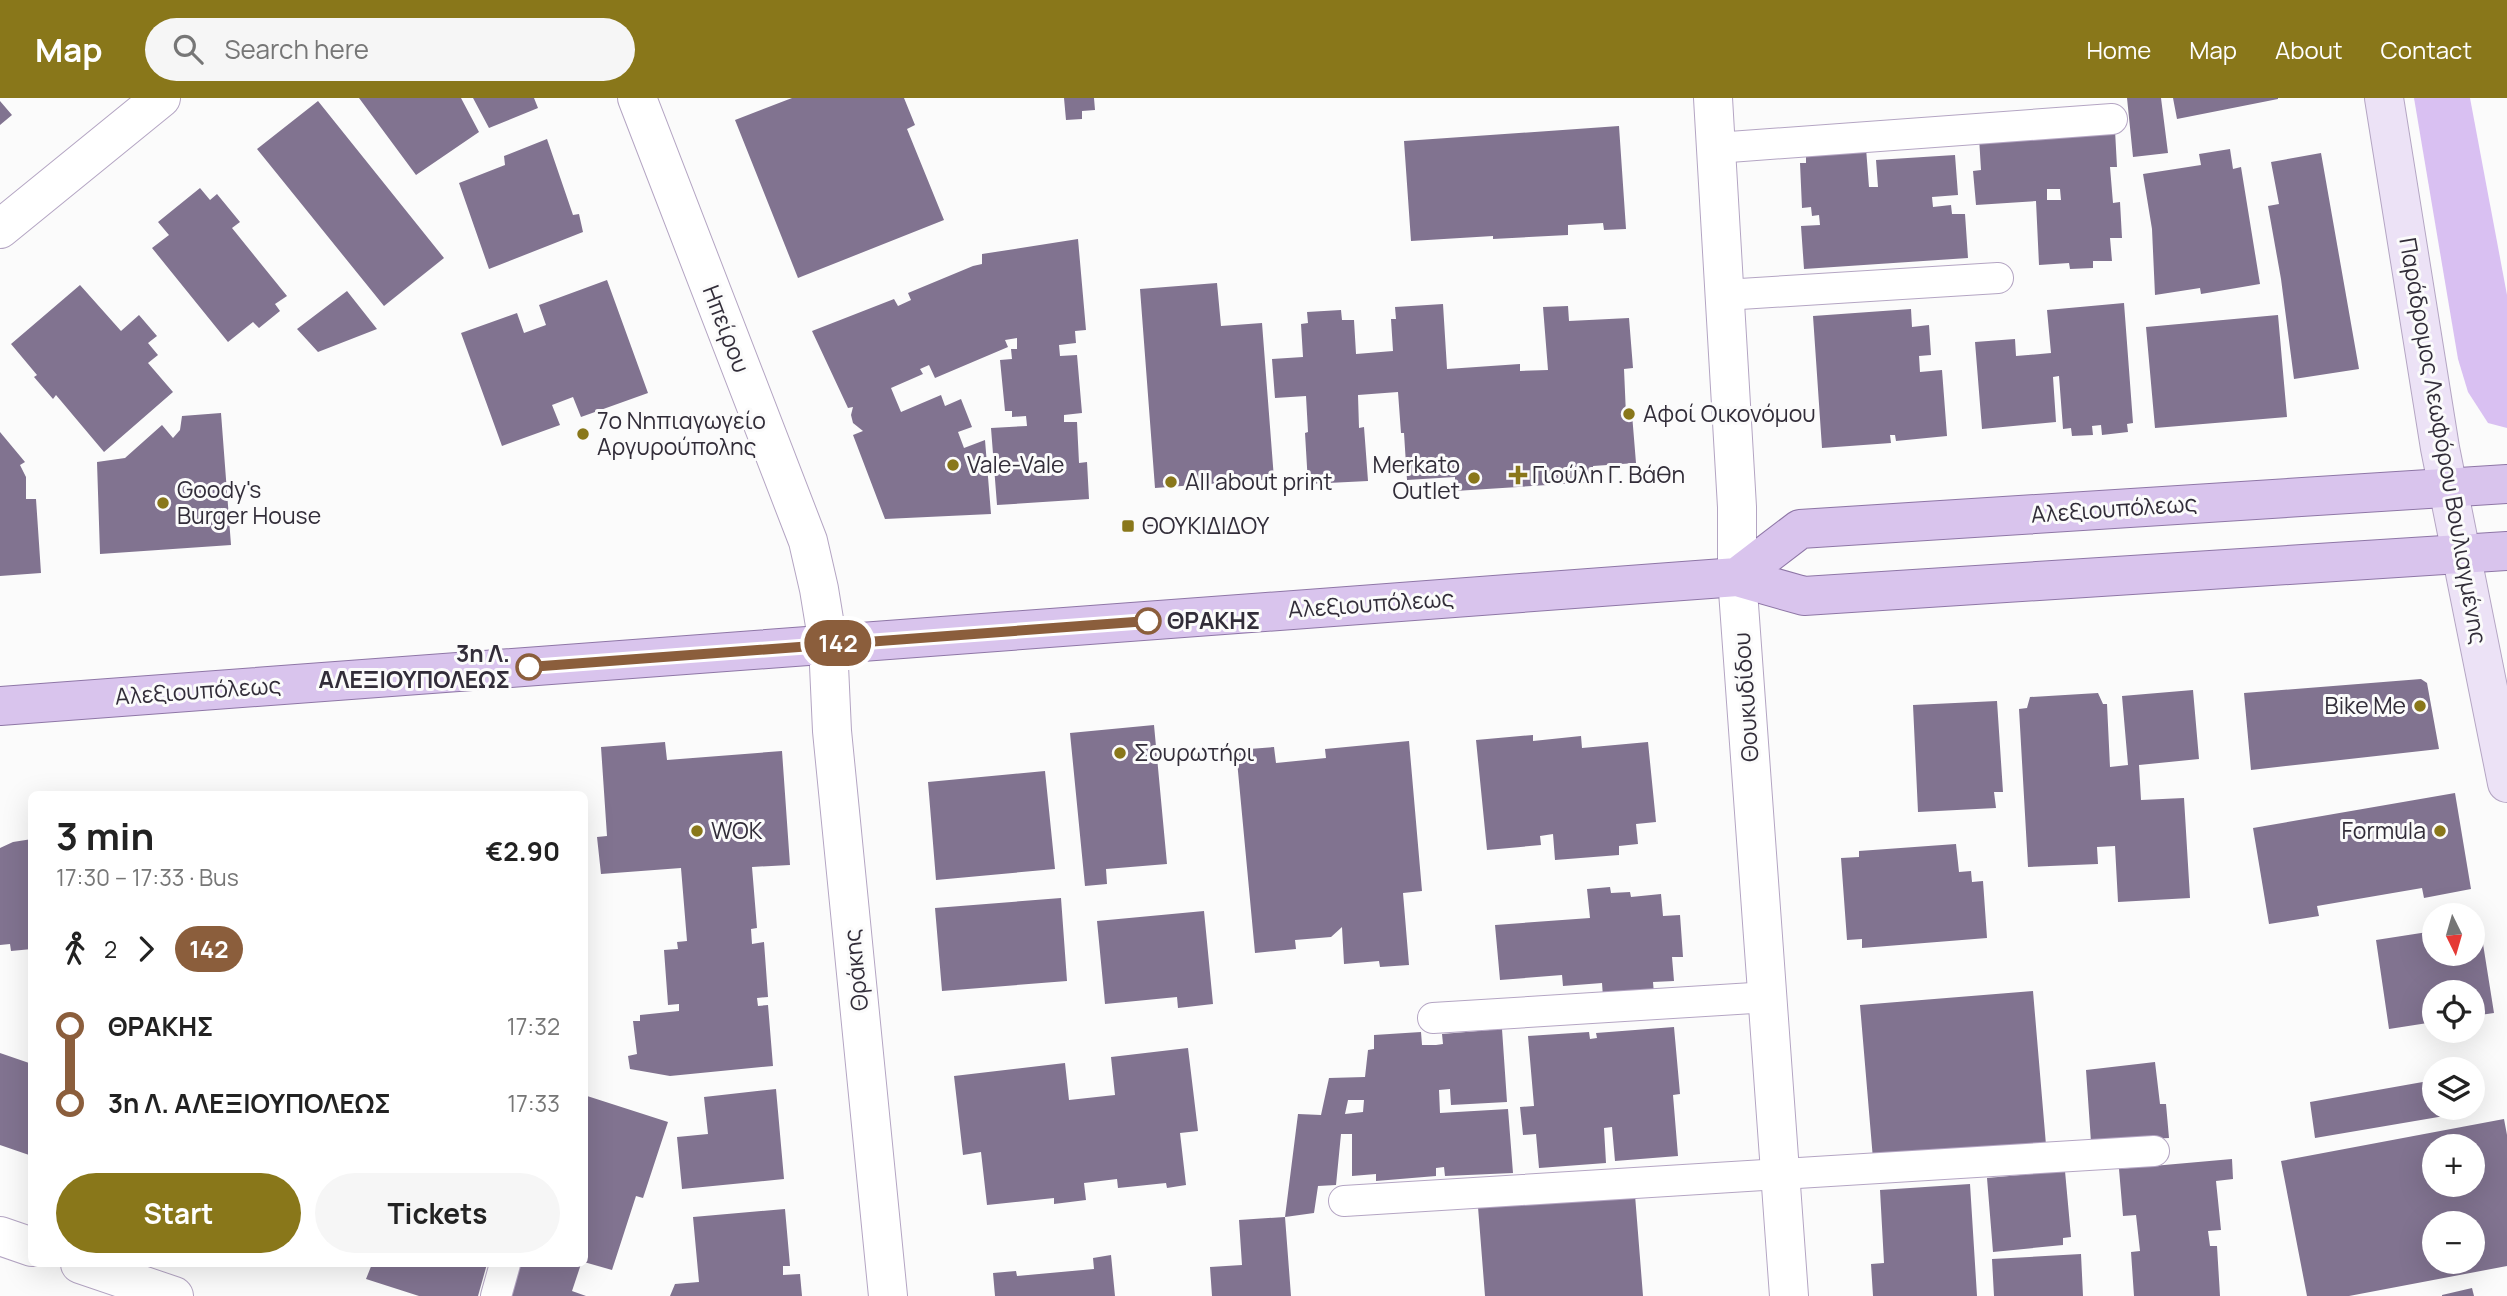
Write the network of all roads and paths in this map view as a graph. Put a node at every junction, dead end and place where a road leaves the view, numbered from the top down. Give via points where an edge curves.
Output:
1 (161, 98) edge
2 (637, 98) edge
3 (1713, 98) edge
4 (2384, 98) edge
5 (2112, 119) dead end
6 (1716, 148) junction
7 (0, 229) edge
8 (1998, 278) dead end
9 (1724, 295) junction
10 (2500, 484) edge
11 (2447, 487) junction
12 (2507, 551) edge
13 (2459, 554) junction
14 (1737, 577) junction
15 (828, 644) junction
16 (0, 706) edge
17 (2507, 783) edge
18 (1769, 997) junction
19 (1433, 1018) dead end
20 (2154, 1151) dead end
21 (1781, 1173) junction
22 (1344, 1201) dead end
23 (0, 1236) edge
24 (28, 1246) edge
25 (89, 1267) edge
26 (504, 1267) edge
27 (174, 1296) edge
28 (496, 1296) edge
29 (888, 1296) edge
30 (1790, 1296) edge

1 - 7 street
2 - 15 street, Ηπείρου via 808,541
3 - 6 street, Θουκυδίδου
4 - 11 main road, Παράδρομος Λεωφόρου Βουλιαγμένης
5 - 6 lane
6 - 9 street, Θουκυδίδου
8 - 9 lane
9 - 14 street, Θουκυδίδου
10 - 11 main road, Αλεξιουπόλεως
11 - 13 main road, Παράδρομος Λεωφόρου Βουλιαγμένης
11 - 14 main road, Αλεξιουπόλεως via 1800,529
12 - 13 main road, Αλεξιουπόλεως
13 - 14 main road, Αλεξιουπόλεως via 1804,596
13 - 17 main road, Παράδρομος Λεωφόρου Βουλιαγμένης
14 - 15 main road, Αλεξιουπόλεως
14 - 18 street, Θουκυδίδου
15 - 16 main road, Αλεξιουπόλεως
15 - 29 street, Θράκης via 832,731
18 - 19 lane
18 - 21 street, Θουκυδίδου
20 - 21 lane
21 - 22 lane
21 - 30 street, Θουκυδίδου
23 - 24 street
25 - 27 street
26 - 28 lane

